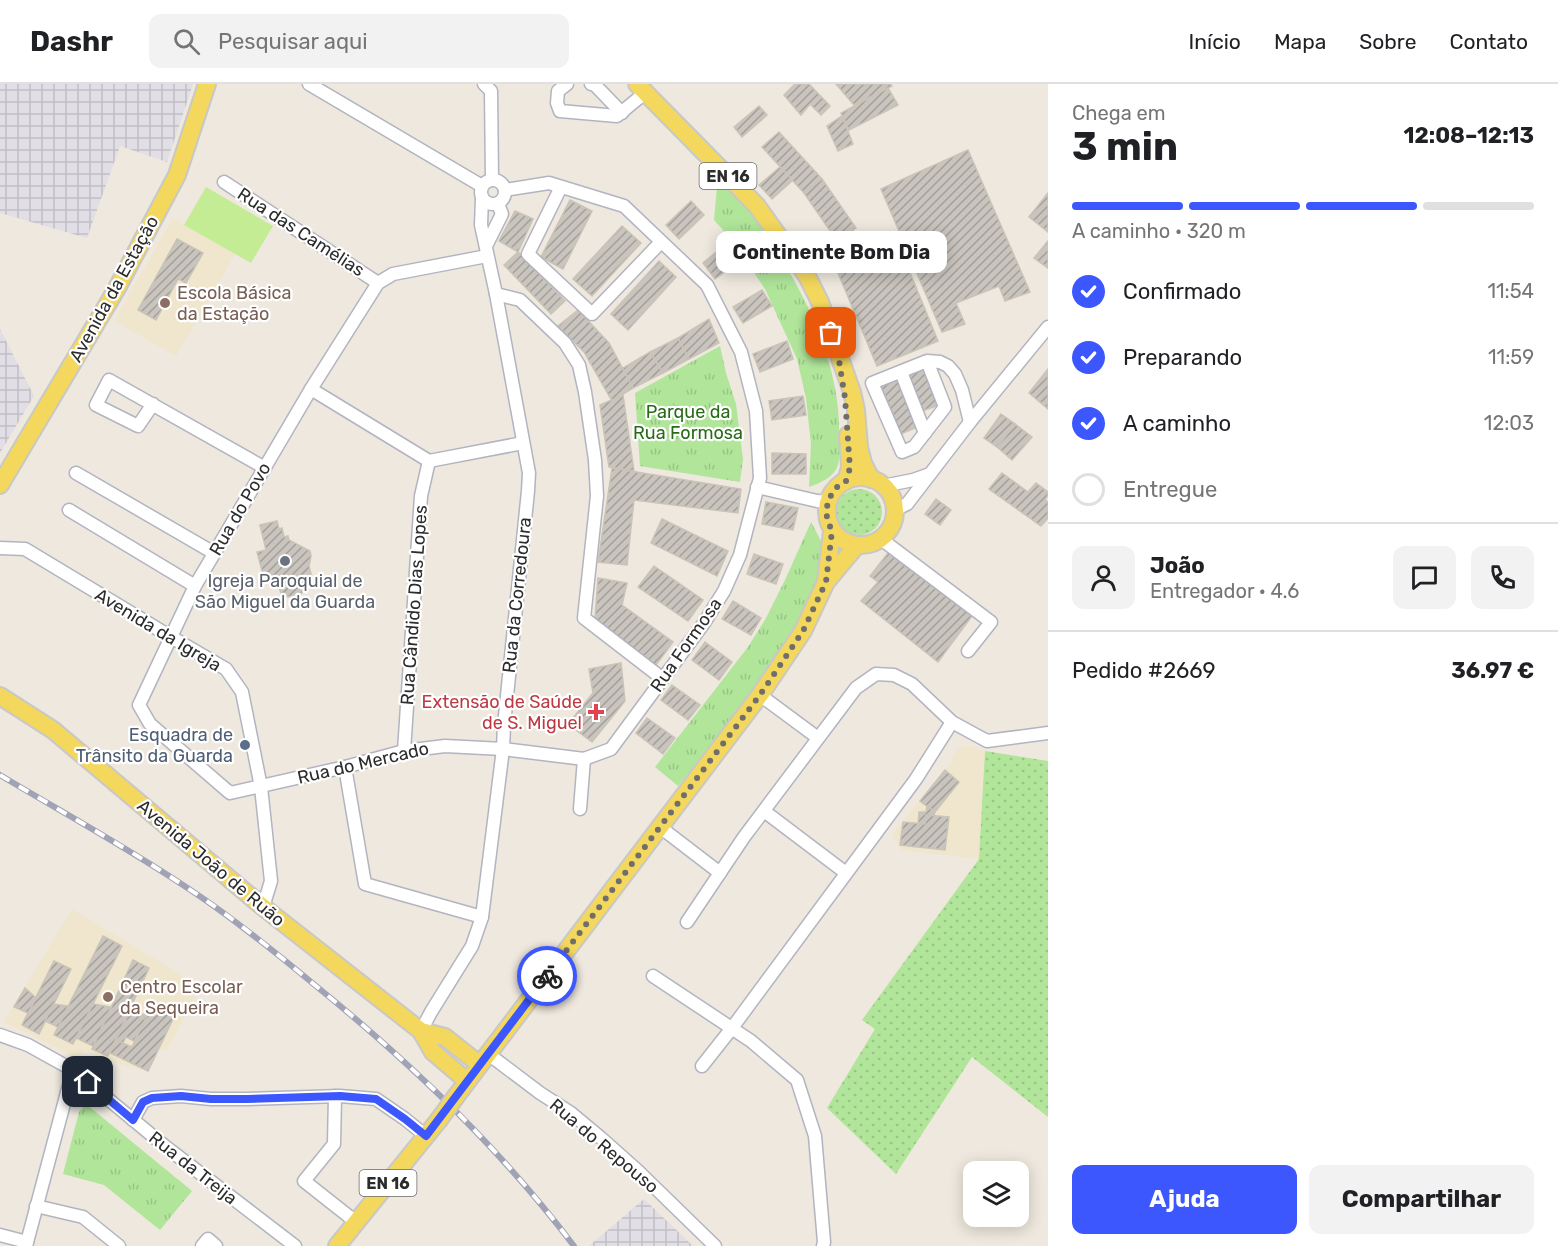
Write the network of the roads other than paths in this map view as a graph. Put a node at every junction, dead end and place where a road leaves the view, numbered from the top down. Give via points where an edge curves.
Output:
1 (207, 84) edge
2 (309, 84) edge
3 (484, 84) edge
4 (567, 84) edge
5 (591, 84) edge
6 (641, 88) edge
7 (622, 112) junction
8 (224, 182) dead end
9 (561, 187) junction
10 (485, 188) junction
11 (505, 190) junction
12 (498, 204) junction
13 (662, 242) junction
14 (487, 251) junction
15 (378, 282) junction
16 (496, 294) junction
17 (1048, 327) edge
18 (837, 348) junction
19 (927, 361) junction
20 (901, 372) junction
21 (872, 383) junction
22 (311, 389) junction
23 (852, 392) junction
24 (153, 404) junction
25 (970, 422) junction
26 (925, 433) junction
27 (523, 443) junction
28 (429, 461) junction
29 (264, 468) junction
30 (75, 473) dead end
31 (931, 474) junction
32 (846, 481) junction
33 (877, 482) junction
34 (0, 485) edge
35 (757, 487) junction
36 (828, 502) junction
37 (69, 510) dead end
38 (895, 510) junction
39 (832, 531) junction
40 (881, 539) junction
41 (857, 545) junction
42 (0, 548) edge
43 (214, 553) junction
44 (826, 582) junction
45 (195, 586) junction
46 (171, 638) junction
47 (968, 651) dead end
48 (663, 679) junction
49 (760, 695) junction
50 (0, 696) edge
51 (952, 722) junction
52 (1048, 733) edge
53 (818, 738) junction
54 (503, 749) junction
55 (404, 751) junction
56 (584, 759) junction
57 (345, 767) junction
58 (261, 787) junction
59 (580, 808) dead end
60 (764, 811) junction
61 (660, 826) junction
62 (720, 873) junction
63 (846, 873) junction
64 (263, 907) junction
65 (482, 917) junction
66 (687, 922) dead end
67 (653, 976) dead end
68 (732, 1028) junction
69 (422, 1031) junction
70 (0, 1035) edge
71 (483, 1059) junction
72 (702, 1065) dead end
73 (73, 1070) junction
74 (462, 1088) junction
75 (335, 1096) junction
76 (133, 1120) junction
77 (426, 1136) junction
78 (36, 1206) junction
79 (356, 1222) junction
80 (0, 1235) edge
81 (26, 1244) edge
82 (118, 1246) edge
83 (202, 1246) edge
84 (216, 1246) edge
85 (295, 1246) edge
86 (337, 1246) edge
87 (715, 1246) edge
88 (823, 1246) edge

1 - 34 main road, Avenida da Estação via 177,176 116,290
2 - 10 street
3 - 10 street, Rua da Corredoura via 491,91
4 - 7 street via 558,92 556,103 560,111 617,116
5 - 7 street
6 - 7 street
6 - 18 main road, EN 16 via 757,206 807,276
8 - 15 street, Rua das Camélias
9 - 11 street, Rua Formosa via 549,183
9 - 13 street, Rua Formosa via 624,206
9 - 13 street via 528,254 592,314
10 - 11 street via 499,181
10 - 12 street via 487,203
10 - 14 street, Rua da Corredoura via 481,225
11 - 12 street
12 - 14 street via 502,214
13 - 35 street, Rua Formosa via 707,285 741,352 756,411 760,478
14 - 15 street via 393,274
14 - 16 street, Rua da Corredoura
15 - 22 street, Rua do Povo
16 - 27 street, Rua da Corredoura
16 - 48 street via 520,300 565,343 579,365 597,495 584,618
17 - 25 street
18 - 23 main road, EN 16
18 - 32 main road, EN 16 via 849,447
19 - 20 street
19 - 25 street via 940,362 955,374
19 - 26 street via 945,407
20 - 21 street
20 - 26 street
21 - 23 street
21 - 26 street via 902,452 914,447
22 - 28 street
22 - 29 street, Rua do Povo
23 - 33 main road, EN 16 via 863,463
24 - 24 street via 109,380 96,405 138,426
24 - 29 street
25 - 31 street
27 - 28 street
27 - 54 street, Rua da Corredoura via 528,490
28 - 55 street, Rua Cândido Dias Lopes via 421,496
29 - 43 street, Rua do Povo
30 - 43 street
31 - 33 street via 913,480
31 - 38 street via 907,504
32 - 33 main road via 854,478
32 - 36 main road
33 - 38 main road, EN 16 via 889,492
35 - 36 street
35 - 48 street, Rua Formosa via 740,555 724,591
36 - 39 main road, EN 16 via 826,512
37 - 45 street
38 - 40 main road via 889,531
39 - 41 main road via 847,543
39 - 44 main road, EN 16
40 - 41 main road
40 - 47 street via 991,622
41 - 44 main road, EN 16
42 - 46 street, Avenida da Igreja via 25,549
43 - 45 street, Rua do Povo
44 - 49 main road, EN 16 via 803,631
45 - 46 street, Rua do Povo
46 - 58 street, Avenida da Igreja via 226,669 242,692
46 - 58 street, Rua do Povo via 139,705 150,724 230,793
48 - 56 street, Rua Formosa via 610,749
49 - 53 street
49 - 61 main road, EN 16
50 - 64 main road, Avenida João de Ruão via 53,730
51 - 52 street via 987,741
51 - 53 street via 912,684 894,675 876,674 855,688
51 - 63 street via 916,779
53 - 60 street
54 - 55 street, Rua do Mercado via 444,746
54 - 56 street
54 - 65 street, Rua da Corredoura
55 - 57 street, Rua do Mercado
56 - 59 street
57 - 58 street, Rua do Mercado
57 - 65 street via 365,884
58 - 64 street, Avenida da Igreja via 271,881
60 - 62 street
60 - 63 street
61 - 62 street
61 - 71 main road, EN 16
62 - 66 street
63 - 68 street
64 - 69 main road, Avenida João de Ruão
65 - 69 street, Rua da Corredoura via 472,946
67 - 68 street
68 - 72 street
68 - 88 street via 796,1080 815,1136
69 - 71 main road via 445,1037
69 - 74 main road via 432,1052
70 - 73 street, Rua da Treija via 28,1045
71 - 74 main road, EN 16
71 - 87 street, Rua do Repouso via 571,1113
73 - 76 street, Rua da Treija
73 - 78 street
74 - 77 main road, EN 16, bridge
75 - 76 street via 152,1098 143,1102
75 - 77 street via 376,1099
75 - 79 street via 334,1144 304,1181
76 - 85 street, Rua da Treija
77 - 79 main road, EN 16
78 - 81 street
78 - 82 street via 83,1217
79 - 86 main road, EN 16
80 - 81 street
83 - 84 street via 208,1239

